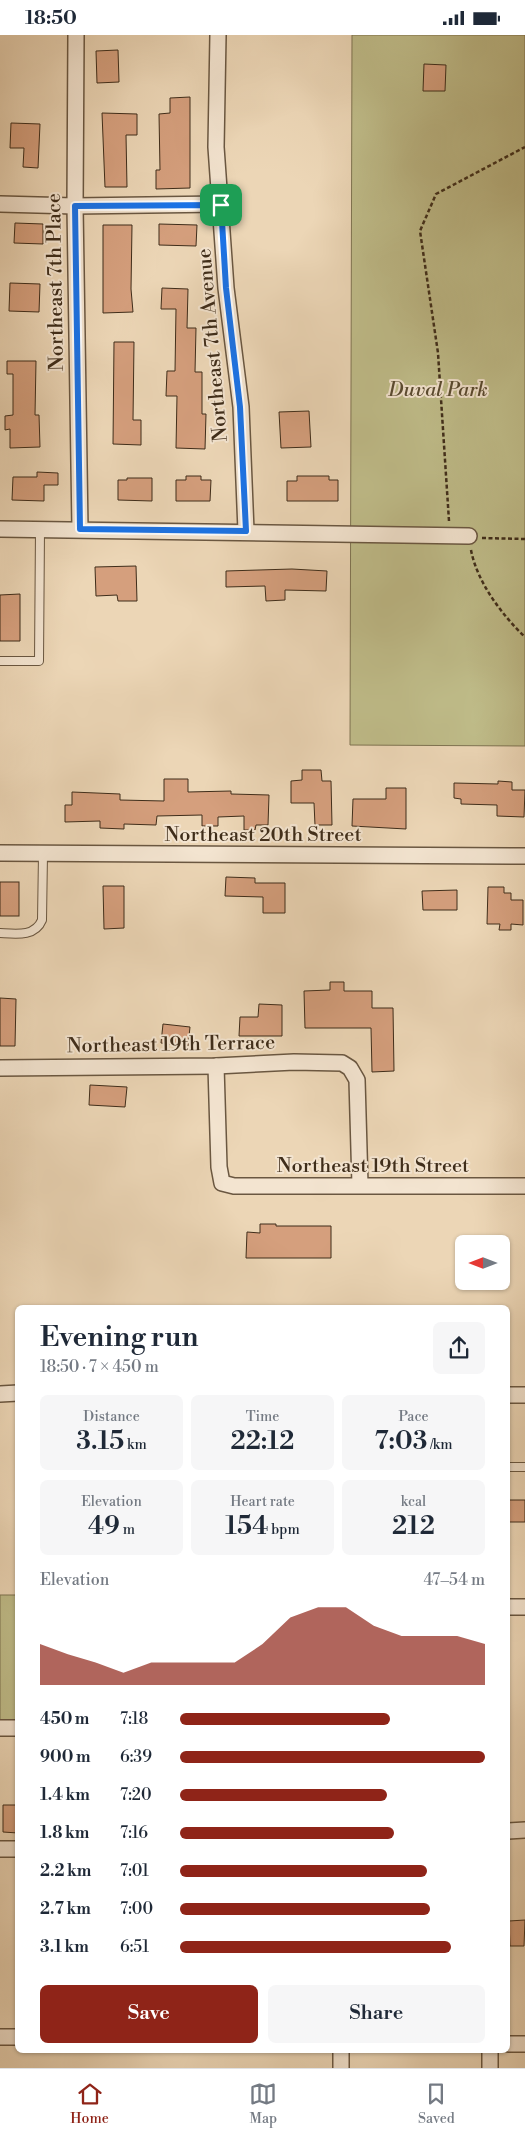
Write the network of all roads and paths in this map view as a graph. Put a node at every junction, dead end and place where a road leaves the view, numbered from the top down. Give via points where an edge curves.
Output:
1 (76, 35) edge
2 (218, 35) edge
3 (525, 147) edge
4 (0, 204) edge
5 (221, 205) junction
6 (75, 206) junction
7 (0, 529) edge
8 (40, 529) junction
9 (80, 529) junction
10 (246, 531) junction
11 (450, 535) junction
12 (468, 535) junction
13 (525, 539) edge
14 (525, 637) edge
15 (0, 661) edge
16 (0, 853) edge
17 (43, 853) junction
18 (525, 856) edge
19 (0, 933) edge
20 (216, 1065) junction
21 (0, 1068) edge
22 (360, 1185) junction
23 (525, 1186) edge
24 (0, 1393) edge
25 (15, 1393) edge
26 (510, 1395) edge
27 (525, 1395) edge
28 (510, 1467) edge
29 (525, 1467) edge
30 (510, 1607) edge
31 (525, 1607) edge
32 (0, 1728) edge
33 (15, 1728) edge
34 (525, 1830) edge
35 (510, 1831) edge
36 (0, 1849) edge
37 (15, 1849) edge
38 (0, 2037) edge
39 (15, 2037) edge
40 (510, 2044) edge
41 (525, 2044) edge
42 (341, 2053) edge
43 (490, 2053) edge
44 (341, 2068) edge
45 (490, 2068) edge

1 - 6 street, Northeast 7th Place
2 - 5 street, Northeast 7th Avenue via 216,147
3 - 11 path via 436,194 420,231 438,353
4 - 6 street
5 - 6 street
5 - 10 street, Northeast 7th Avenue via 226,288 240,407
6 - 9 street, Northeast 7th Place
7 - 8 street
8 - 9 street
8 - 15 lane via 39,661
9 - 10 street
10 - 11 street
11 - 12 street
12 - 13 path
12 - 14 path via 474,565 485,586
16 - 17 street, Northeast 20th Street
17 - 18 street, Northeast 20th Street
17 - 19 lane via 42,920 39,927 32,932
20 - 21 street, Northeast 19th Terrace
20 - 22 street, Northeast 19th Terrace via 342,1063 350,1068 357,1080
20 - 22 street, Northeast 19th Street via 222,1183 234,1187
22 - 23 street, Northeast 19th Street
24 - 25 street
26 - 27 street
28 - 29 lane
30 - 31 street
32 - 33 street
34 - 35 street
36 - 37 street
38 - 39 street
40 - 41 street
42 - 44 street
43 - 45 street

